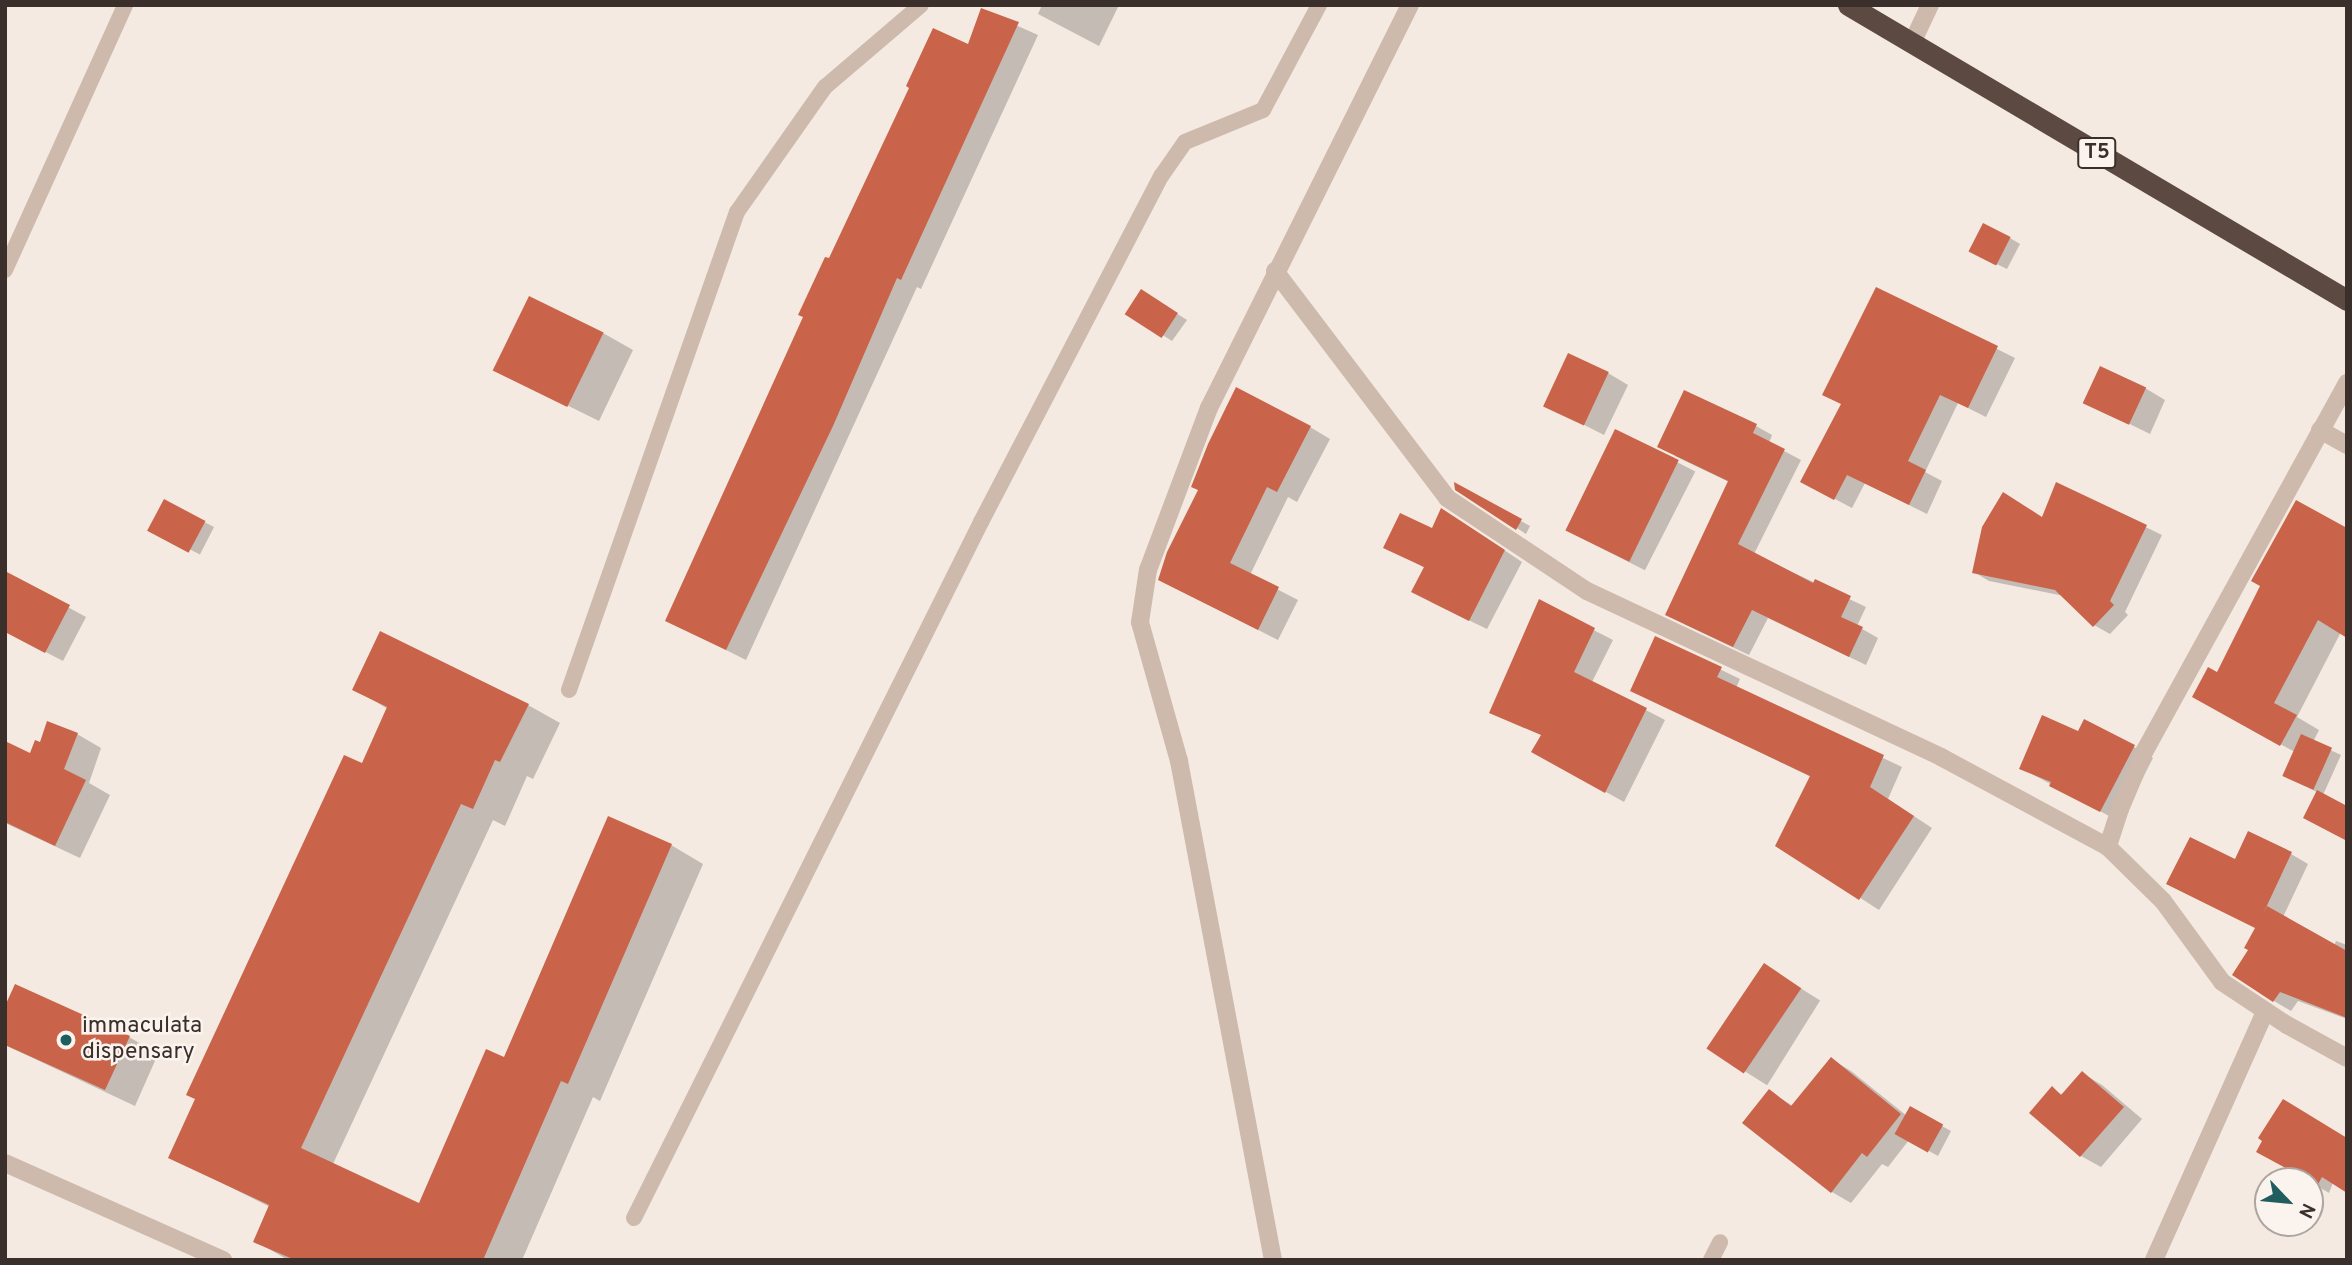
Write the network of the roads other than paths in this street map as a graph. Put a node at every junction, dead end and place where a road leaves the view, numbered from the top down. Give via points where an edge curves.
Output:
1 (125, 5) edge
2 (920, 5) edge
3 (1319, 5) edge
4 (1410, 5) edge
5 (1848, 5) edge
6 (1930, 5) edge
7 (1912, 43) junction
8 (5, 270) edge
9 (1275, 271) junction
10 (2347, 300) edge
11 (2347, 383) edge
12 (2320, 430) junction
13 (2347, 445) edge
14 (569, 690) dead end
15 (2108, 847) junction
16 (2265, 1012) junction
17 (2347, 1058) edge
18 (5, 1163) edge
19 (634, 1218) dead end
20 (1720, 1242) dead end
21 (223, 1260) edge
22 (1273, 1260) edge
23 (1711, 1260) edge
24 (2154, 1260) edge

1 - 8 lane
2 - 14 lane via 825,88 737,212
3 - 19 lane via 1263,110 1185,142 1162,175 981,522
4 - 9 street
5 - 7 highway, T5
6 - 7 street
7 - 10 highway, T5
9 - 15 street via 1447,498 1587,591 1941,757
9 - 22 street via 1209,408 1148,570 1140,622 1179,761
11 - 12 street
12 - 13 street
12 - 15 street via 2145,750
15 - 16 street via 2163,901 2222,982
16 - 17 street
16 - 24 street
18 - 21 street
20 - 23 lane

